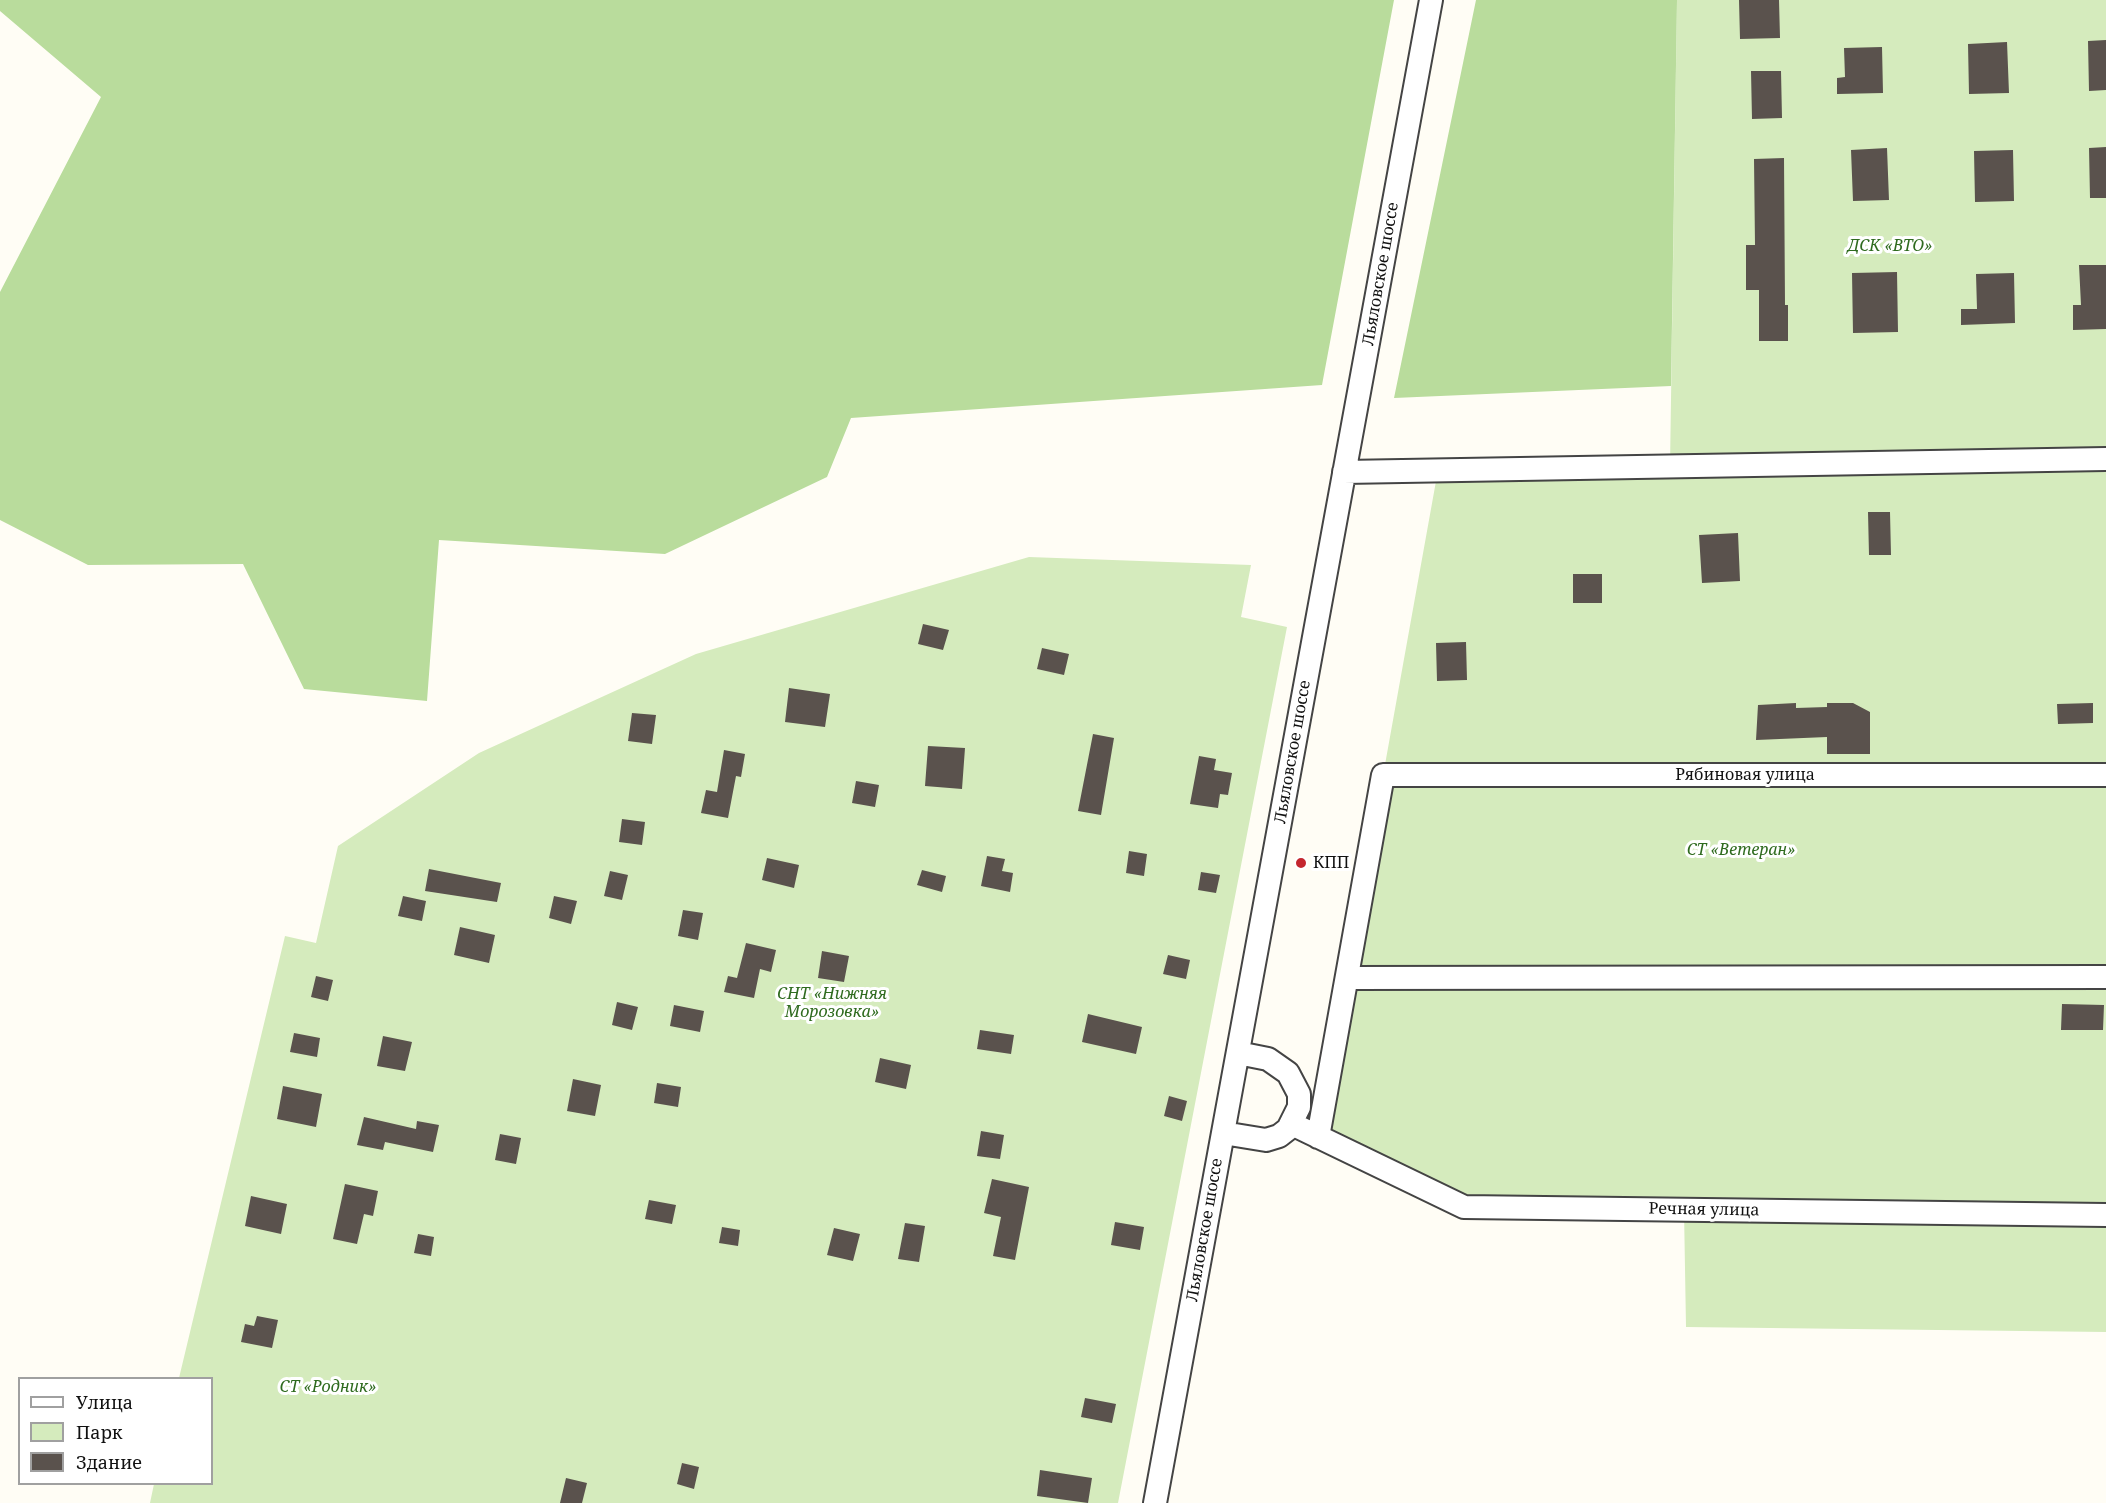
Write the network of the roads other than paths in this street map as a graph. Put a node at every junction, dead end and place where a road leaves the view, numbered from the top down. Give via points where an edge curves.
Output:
1 (1431, 0) edge
2 (2106, 459) edge
3 (1344, 472) junction
4 (2106, 775) edge
5 (2106, 977) edge
6 (1347, 978) junction
7 (1238, 1053) junction
8 (1292, 1124) junction
9 (1223, 1133) junction
10 (1318, 1137) junction
11 (2106, 1215) edge
12 (1155, 1503) edge

1 - 3 street, Льяловское шоссе
2 - 3 street
3 - 7 street, Льяловское шоссе
4 - 6 street, Рябиновая улица via 1383,775
5 - 6 street
6 - 10 street
7 - 8 street via 1268,1059 1288,1073 1299,1094
7 - 9 street, Льяловское шоссе
8 - 9 street via 1279,1136 1266,1140
8 - 10 street, Речная улица
9 - 12 street, Льяловское шоссе
10 - 11 street, Речная улица via 1464,1207

